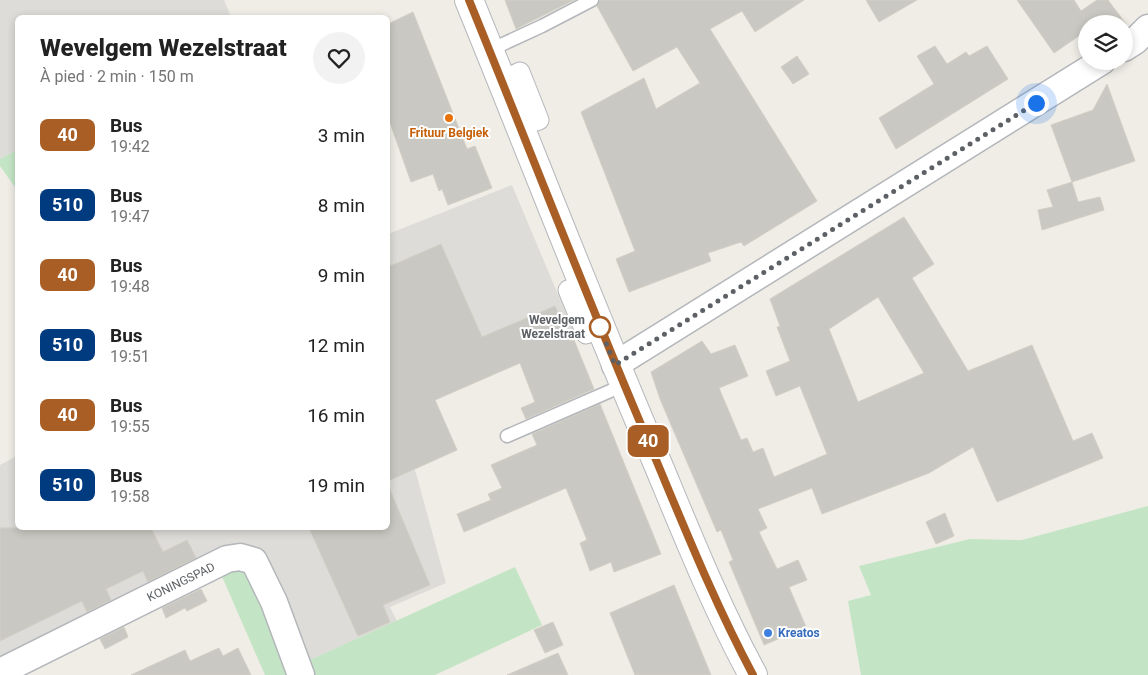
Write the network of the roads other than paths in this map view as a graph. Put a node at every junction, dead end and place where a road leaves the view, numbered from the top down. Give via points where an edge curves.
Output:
1 (469, 0) edge
2 (592, 0) edge
3 (1148, 28) edge
4 (1133, 42) edge
5 (490, 50) junction
6 (1088, 70) edge
7 (619, 375) junction
8 (507, 436) dead end
9 (743, 663) edge
10 (0, 672) edge
11 (301, 675) edge
12 (754, 675) edge

1 - 5 main road
2 - 5 lane
3 - 4 street
5 - 7 main road
6 - 7 street
7 - 8 lane
7 - 9 main road
9 - 12 main road
10 - 11 street, KONINGSPAD via 227,559 240,558 254,562 274,602

